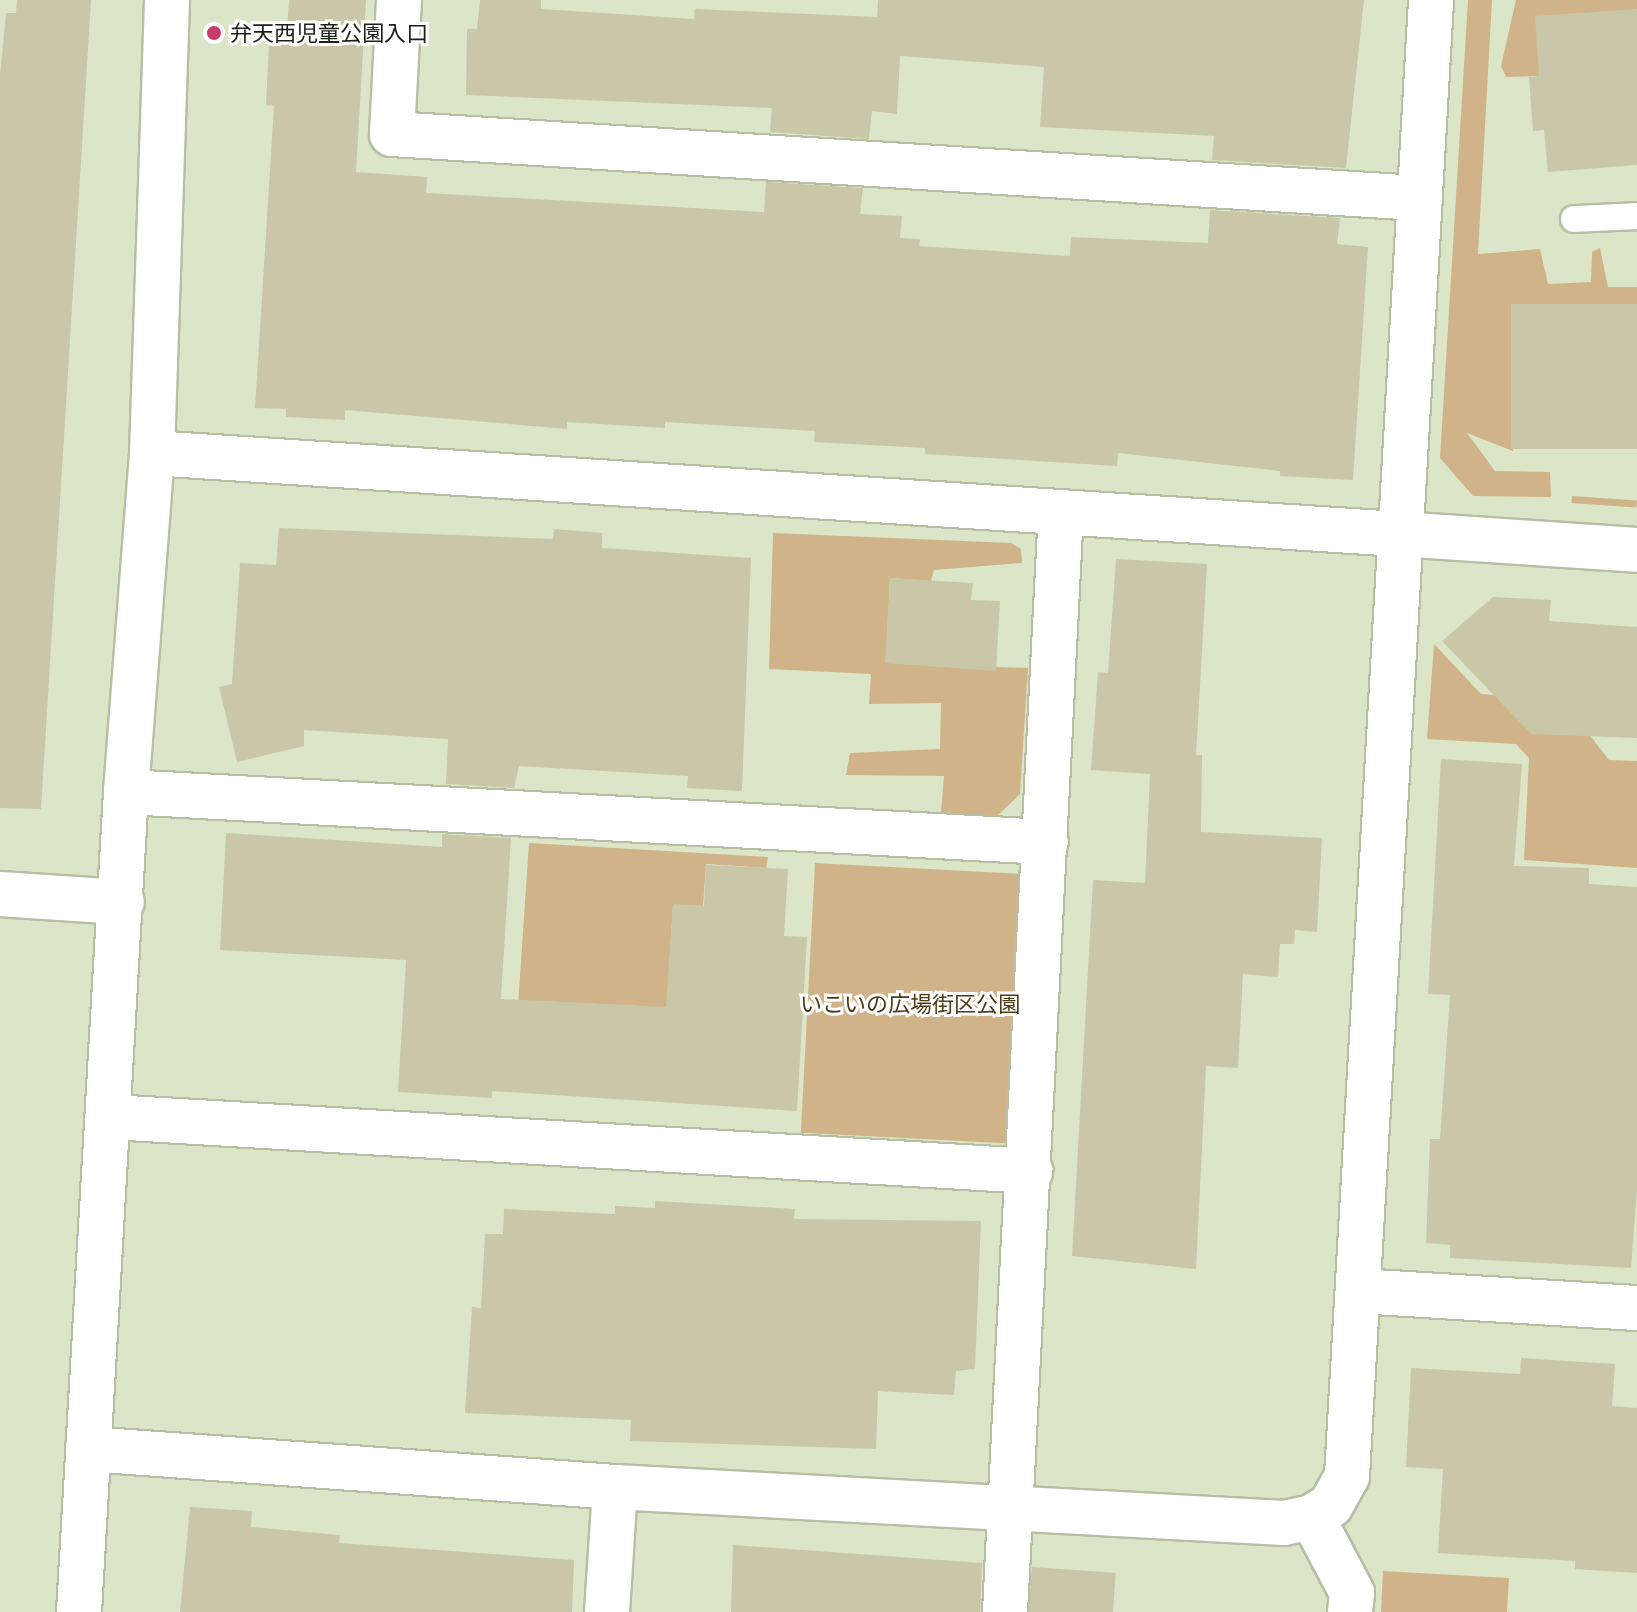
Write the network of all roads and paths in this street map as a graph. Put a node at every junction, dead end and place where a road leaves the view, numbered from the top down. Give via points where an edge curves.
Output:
1 (167, 0) edge
2 (399, 0) edge
3 (1431, 0) edge
4 (1419, 198) junction
5 (1637, 216) edge
6 (1574, 219) dead end
7 (152, 453) junction
8 (1061, 512) junction
9 (1398, 534) junction
10 (1637, 550) edge
11 (126, 792) junction
12 (1046, 842) junction
13 (0, 894) edge
14 (122, 902) junction
15 (111, 1117) junction
16 (1030, 1171) junction
17 (1358, 1291) junction
18 (1637, 1308) edge
19 (88, 1449) junction
20 (615, 1487) junction
21 (1011, 1506) junction
22 (1312, 1517) junction
23 (79, 1612) edge
24 (607, 1612) edge
25 (1005, 1612) edge
26 (1350, 1612) edge

1 - 7 street
2 - 4 street via 392,134
3 - 4 street
4 - 9 street
5 - 6 lane
7 - 8 street
7 - 11 street
8 - 9 street
8 - 12 street
9 - 10 street
9 - 17 street
11 - 12 street
11 - 14 street
12 - 16 street
13 - 14 street
14 - 15 street
15 - 16 street
15 - 19 street
16 - 21 street
17 - 18 street
17 - 22 street via 1347,1476 1331,1505
19 - 20 street
19 - 23 street
20 - 21 street
20 - 24 street
21 - 22 street via 1284,1523
21 - 25 street
22 - 26 street via 1352,1593

